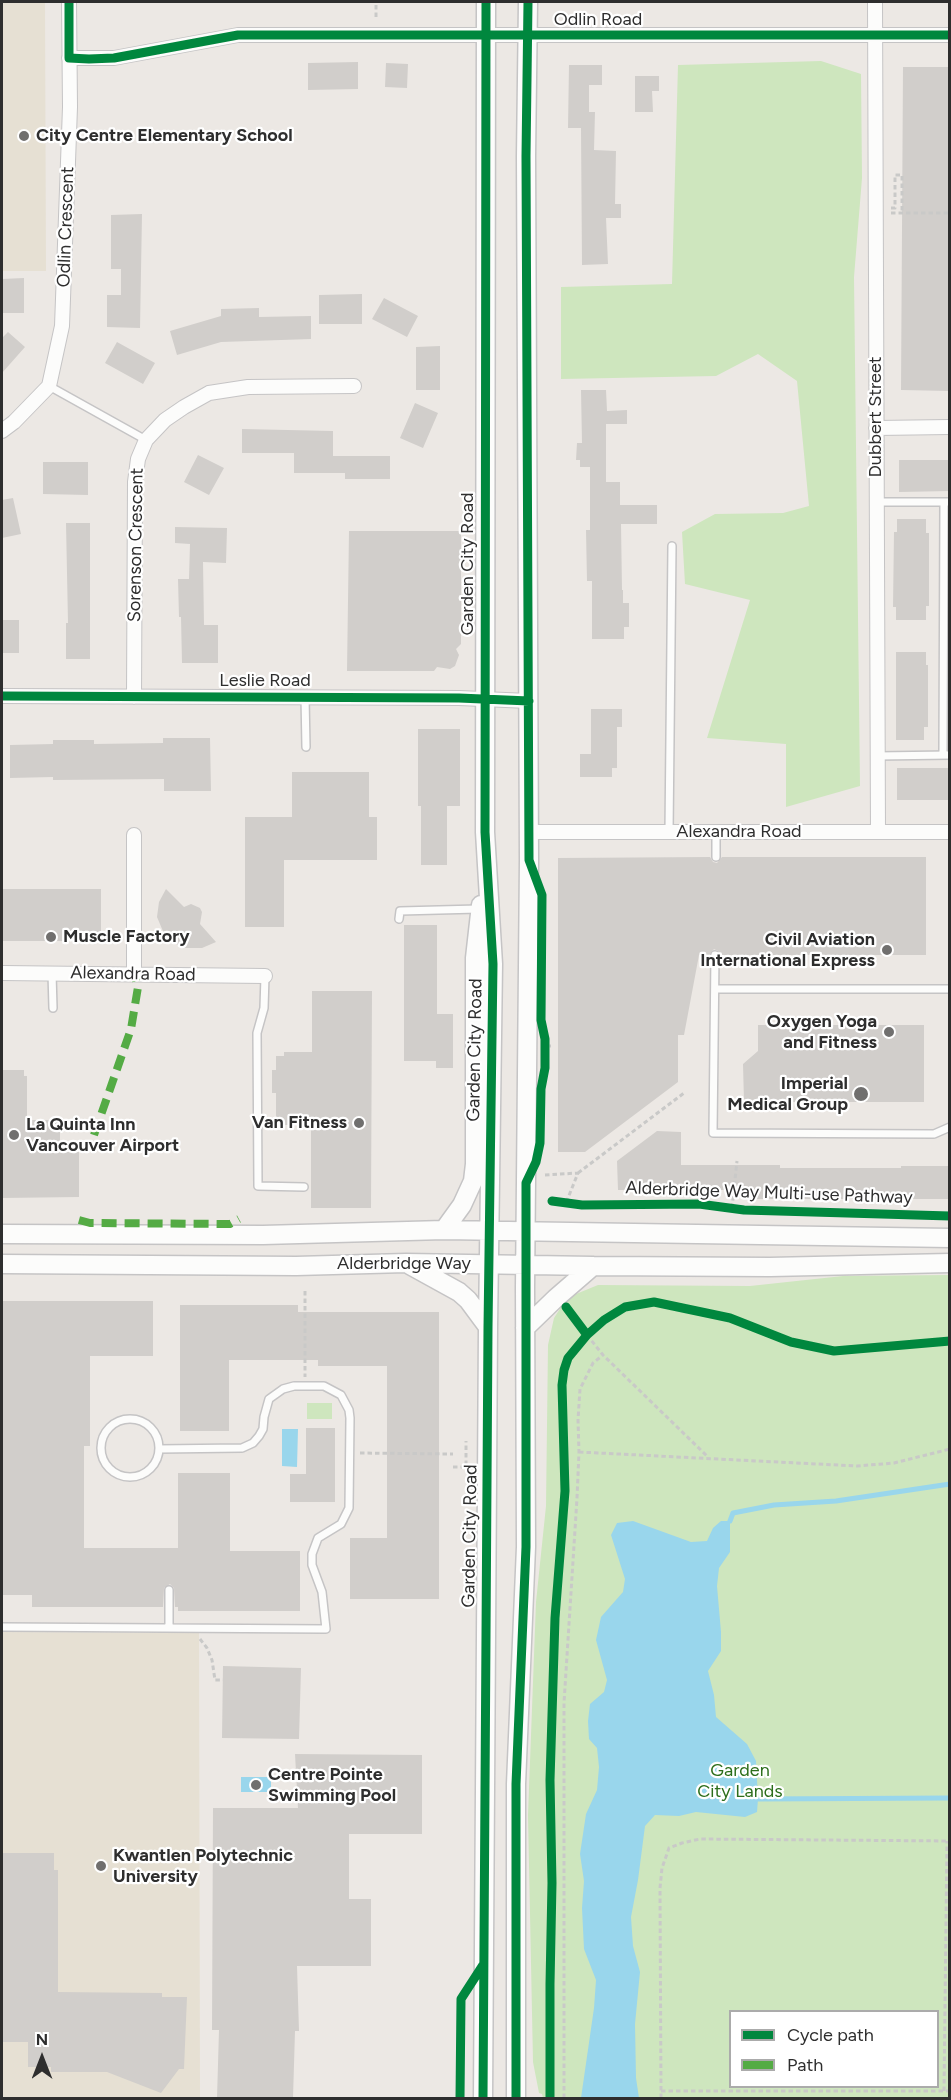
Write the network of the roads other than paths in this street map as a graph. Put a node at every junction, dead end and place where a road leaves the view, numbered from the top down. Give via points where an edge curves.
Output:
1 (69, 2) edge
2 (486, 2) edge
3 (528, 2) edge
4 (875, 2) edge
5 (874, 35) junction
6 (950, 35) edge
7 (486, 36) junction
8 (528, 36) junction
9 (69, 58) junction
10 (49, 386) junction
11 (354, 386) dead end
12 (950, 427) edge
13 (876, 428) junction
14 (2, 431) edge
15 (146, 440) junction
16 (876, 502) junction
17 (947, 502) edge
18 (672, 546) dead end
19 (2, 696) edge
20 (134, 697) junction
21 (305, 697) junction
22 (485, 700) junction
23 (529, 701) junction
24 (306, 747) dead end
25 (946, 755) edge
26 (877, 756) junction
27 (529, 832) junction
28 (669, 832) junction
29 (716, 832) junction
30 (878, 832) junction
31 (950, 832) edge
32 (134, 836) dead end
33 (716, 857) dead end
34 (485, 909) junction
35 (399, 919) dead end
36 (715, 955) dead end
37 (2, 973) edge
38 (52, 973) junction
39 (134, 974) junction
40 (265, 976) joint
41 (950, 989) edge
42 (715, 990) junction
43 (53, 1008) dead end
44 (950, 1127) edge
45 (304, 1187) dead end
46 (444, 1230) junction
47 (489, 1231) junction
48 (526, 1231) junction
49 (2, 1234) edge
50 (950, 1238) edge
51 (406, 1263) junction
52 (950, 1263) edge
53 (2, 1264) edge
54 (489, 1265) junction
55 (526, 1265) junction
56 (593, 1266) junction
57 (488, 1327) junction
58 (525, 1328) junction
59 (159, 1449) junction
60 (169, 1590) dead end
61 (2, 1627) edge
62 (169, 1628) junction
63 (483, 2098) edge
64 (516, 2098) edge

1 - 9 street, Odlin Crescent
2 - 7 main road, Garden City Road
3 - 8 main road
4 - 5 street, Dubbert Street
5 - 6 street, Odlin Road
5 - 8 street, Odlin Road
5 - 13 street, Dubbert Street
7 - 8 street, Odlin Road
7 - 9 street, Odlin Road via 238,35 114,58
7 - 22 main road, Garden City Road
8 - 23 main road
9 - 10 street, Odlin Crescent via 62,326
10 - 14 street
10 - 15 lane
11 - 15 street, Sorenson Crescent via 248,387 209,393 165,420
12 - 13 street
13 - 16 street, Dubbert Street
15 - 20 street, Sorenson Crescent via 135,482
16 - 17 lane
16 - 26 street, Dubbert Street
17 - 25 lane
18 - 28 lane
19 - 20 street, Leslie Road
20 - 21 street, Leslie Road
21 - 22 street, Leslie Road
21 - 24 lane
22 - 23 street, Leslie Road
22 - 34 main road, Garden City Road
23 - 27 main road
25 - 26 lane
26 - 30 street, Dubbert Street
27 - 28 street, Alexandra Road
27 - 48 main road
28 - 29 street, Alexandra Road
29 - 30 street, Alexandra Road
29 - 33 lane
30 - 31 street, Alexandra Road
32 - 39 street
34 - 35 lane via 400,911
34 - 46 main road via 475,958 473,1181
34 - 47 main road, Garden City Road via 493,964
36 - 42 lane
37 - 38 street, Alexandra Road
38 - 39 street, Alexandra Road
38 - 43 lane
39 - 40 street, Alexandra Road
40 - 45 lane via 264,1008 257,1033 258,1186
41 - 42 lane
42 - 44 lane via 713,1133 934,1134
46 - 47 main road, Alderbridge Way
46 - 49 main road, Alderbridge Way via 263,1235
47 - 48 main road, Alderbridge Way
47 - 54 main road, Garden City Road
48 - 50 main road, Alderbridge Way
48 - 55 main road
51 - 53 main road, Alderbridge Way
51 - 54 main road, Alderbridge Way
51 - 57 main road via 459,1292
52 - 56 main road, Alderbridge Way
54 - 55 main road, Alderbridge Way
54 - 57 main road, Garden City Road
55 - 56 main road, Alderbridge Way
55 - 58 main road
56 - 58 main road
57 - 63 main road, Garden City Road
58 - 64 main road via 526,1547 516,1784
59 - 59 lane via 158,1439 147,1424 129,1419 111,1425 100,1450 108,1468 116,1474 135,1477 152,1467
59 - 62 lane via 242,1448 253,1443 263,1429 269,1399 283,1389 333,1389 341,1395 350,1418 349,1508 341,1524 318,1538 312,1554 326,1629
60 - 62 lane
61 - 62 lane

